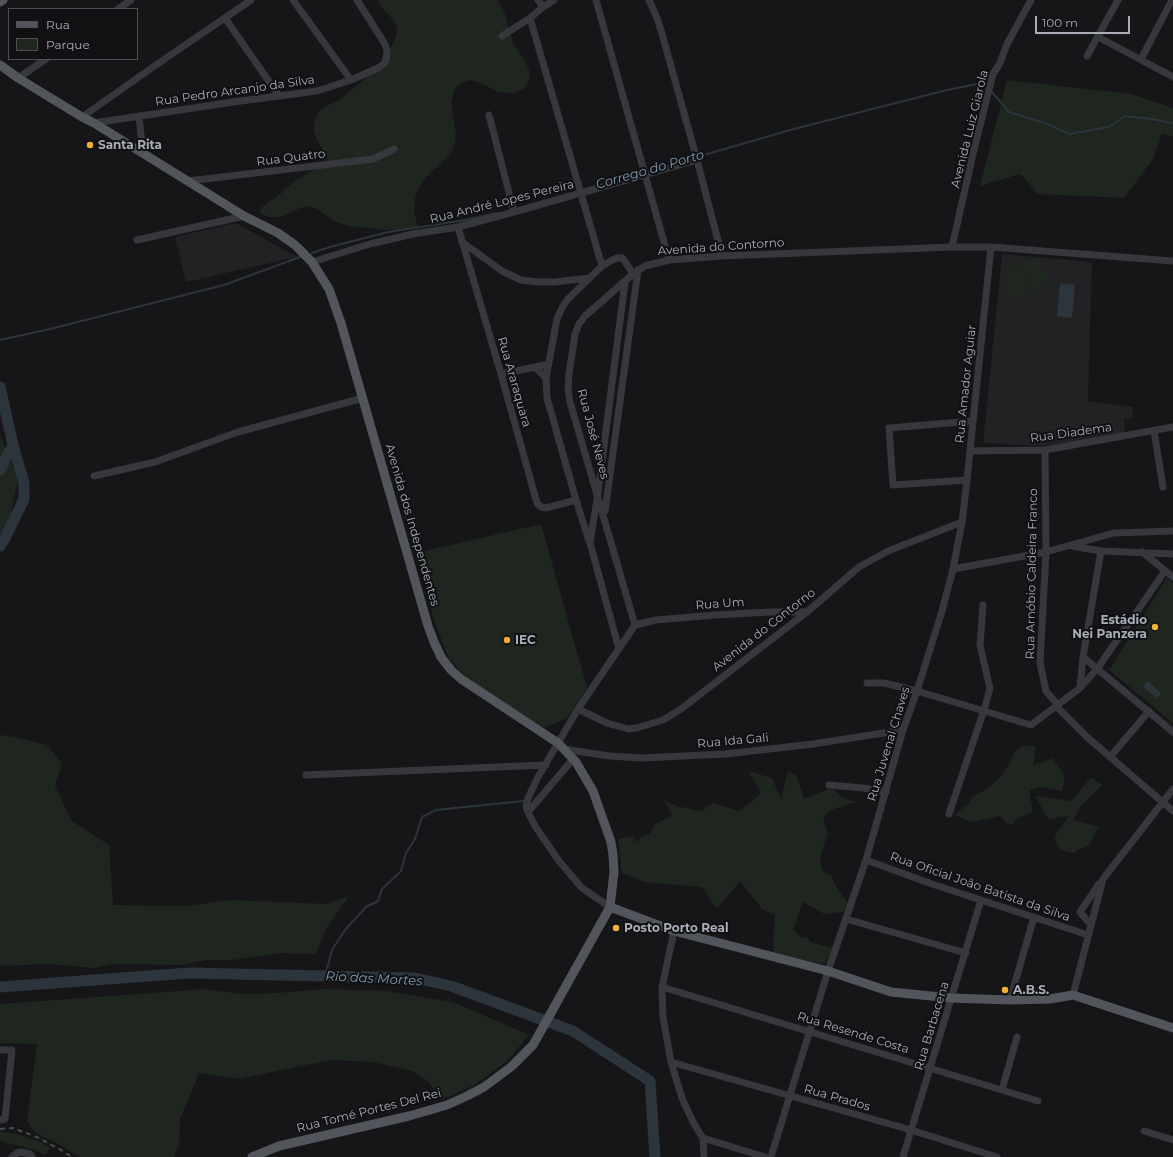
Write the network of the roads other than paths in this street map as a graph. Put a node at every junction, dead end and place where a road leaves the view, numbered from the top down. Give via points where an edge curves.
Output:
1 (3, 0) edge
2 (131, 0) edge
3 (252, 0) edge
4 (293, 0) edge
5 (357, 0) edge
6 (538, 0) edge
7 (554, 0) edge
8 (596, 0) edge
9 (649, 0) edge
10 (1031, 0) edge
11 (1118, 0) edge
12 (1172, 0) edge
13 (0, 2) edge
14 (543, 7) junction
15 (119, 8) edge
16 (225, 18) junction
17 (530, 18) junction
18 (502, 36) dead end
19 (1098, 37) junction
20 (1087, 56) dead end
21 (1140, 59) junction
22 (45, 60) edge
23 (0, 64) edge
24 (1173, 77) edge
25 (18, 78) junction
26 (351, 80) junction
27 (279, 96) junction
28 (489, 115) dead end
29 (139, 116) junction
30 (82, 117) junction
31 (94, 123) junction
32 (394, 150) dead end
33 (144, 154) junction
34 (696, 158) junction
35 (644, 172) junction
36 (188, 181) junction
37 (580, 191) junction
38 (514, 210) junction
39 (244, 216) junction
40 (458, 227) junction
41 (137, 240) dead end
42 (462, 242) junction
43 (952, 247) junction
44 (991, 247) junction
45 (722, 256) junction
46 (669, 260) junction
47 (1173, 261) edge
48 (312, 262) junction
49 (602, 266) junction
50 (636, 272) junction
51 (589, 278) junction
52 (625, 282) junction
53 (549, 364) junction
54 (535, 367) junction
55 (501, 374) junction
56 (546, 378) junction
57 (363, 398) junction
58 (973, 421) junction
59 (1173, 427) edge
60 (1154, 431) junction
61 (1045, 450) junction
62 (971, 451) junction
63 (94, 476) dead end
64 (967, 480) junction
65 (1163, 487) dead end
66 (598, 493) junction
67 (576, 500) junction
68 (604, 515) junction
69 (962, 522) junction
70 (1173, 531) edge
71 (590, 543) junction
72 (1069, 546) junction
73 (1102, 551) junction
74 (1046, 552) junction
75 (1142, 552) junction
76 (1173, 554) edge
77 (953, 569) junction
78 (1165, 571) junction
79 (1173, 577) edge
80 (983, 605) dead end
81 (807, 612) junction
82 (635, 625) junction
83 (619, 649) junction
84 (1083, 657) junction
85 (1097, 669) junction
86 (867, 683) dead end
87 (1080, 688) junction
88 (917, 691) junction
89 (1058, 705) junction
90 (578, 709) junction
91 (984, 710) junction
92 (1149, 711) junction
93 (904, 730) junction
94 (1173, 732) edge
95 (561, 746) junction
96 (1111, 756) junction
97 (573, 758) junction
98 (546, 764) junction
99 (306, 776) dead end
100 (830, 785) dead end
101 (1173, 789) edge
102 (886, 792) junction
103 (1163, 801) junction
104 (1173, 811) edge
105 (528, 812) junction
106 (949, 814) dead end
107 (866, 860) junction
108 (1103, 879) junction
109 (981, 900) junction
110 (610, 907) junction
111 (1034, 917) junction
112 (846, 919) junction
113 (1091, 925) junction
114 (674, 931) junction
115 (1088, 935) junction
116 (966, 953) junction
117 (828, 971) junction
118 (662, 987) junction
119 (1073, 995) junction
120 (951, 998) junction
121 (1010, 1000) junction
122 (1173, 1028) edge
123 (810, 1032) junction
124 (1017, 1037) dead end
125 (0, 1050) edge
126 (671, 1062) junction
127 (930, 1068) junction
128 (1002, 1090) junction
129 (789, 1096) junction
130 (1038, 1101) dead end
131 (0, 1120) edge
132 (911, 1130) junction
133 (1144, 1131) dead end
134 (703, 1138) junction
135 (1173, 1140) edge
136 (12, 1157) edge
137 (32, 1157) edge
138 (252, 1157) edge
139 (704, 1157) edge
140 (764, 1157) edge
141 (770, 1157) edge
142 (903, 1157) edge
143 (997, 1157) edge

1 - 13 main road
2 - 15 street
3 - 16 street
4 - 26 street
5 - 26 street, Rua Pedro Arcanjo da Silva via 385,44 387,56 384,64
6 - 14 street
7 - 14 street
8 - 35 street
9 - 34 street via 661,30
10 - 43 street, Avenida Luiz Giarola via 993,74
11 - 19 street
12 - 21 street
14 - 17 street
16 - 27 street
16 - 30 street
17 - 18 street
17 - 37 street
19 - 20 street
19 - 21 street
21 - 24 street
22 - 25 street
23 - 25 main road, Avenida dos Independentes
25 - 30 main road, Avenida dos Independentes
26 - 27 street, Rua Pedro Arcanjo da Silva via 317,92
27 - 29 street, Rua Pedro Arcanjo da Silva
28 - 38 street
29 - 31 street, Rua Pedro Arcanjo da Silva
29 - 33 street
30 - 31 main road, Avenida dos Independentes
31 - 33 main road, Avenida dos Independentes
32 - 36 street, Rua Quatro via 373,159
33 - 36 main road, Avenida dos Independentes
34 - 35 street, Rua André Lopes Pereira
34 - 45 street
35 - 37 street, Rua André Lopes Pereira
35 - 46 street
36 - 39 main road, Avenida dos Independentes
37 - 38 street, Rua André Lopes Pereira
37 - 49 street
38 - 40 street, Rua André Lopes Pereira
39 - 41 street
39 - 48 main road, Avenida dos Independentes via 278,233
40 - 42 street, Rua Araraquara
40 - 48 street, Rua André Lopes Pereira via 370,244
42 - 51 street via 502,271 521,280 555,282
42 - 55 street, Rua Araraquara
43 - 44 street, Avenida do Contorno
43 - 45 street, Avenida do Contorno
44 - 47 street, Avenida do Contorno
44 - 58 street, Rua Amador Aguiar
45 - 46 street, Avenida do Contorno
46 - 50 street, Avenida do Contorno via 645,266
48 - 57 main road, Avenida dos Independentes via 329,289 336,307
49 - 50 street via 616,258 622,258
49 - 51 street
50 - 52 street, Avenida do Contorno
50 - 68 street
51 - 53 street via 568,299 559,313
52 - 66 street
52 - 66 street, Rua José Neves via 579,324 569,374 570,402
53 - 54 street
53 - 56 street
54 - 55 street
54 - 56 street
55 - 67 street, Rua Araraquara via 537,503 546,508
56 - 67 street via 547,398
57 - 63 street via 238,432 155,462
57 - 95 main road, Avenida dos Independentes via 428,626 441,657 461,679
58 - 62 street, Rua Amador Aguiar
58 - 64 street via 889,428 893,485
59 - 60 street, Rua Diadema
60 - 61 street, Rua Diadema
60 - 65 street
61 - 62 street, Rua Diadema
61 - 74 street, Rua Arnóbio Caldeira Franco
62 - 64 street, Rua Amador Aguiar
64 - 69 street, Rua Amador Aguiar
66 - 68 street
66 - 71 street
67 - 71 street
68 - 82 street
69 - 77 street, Rua Juvenal Chaves
69 - 81 street, Avenida do Contorno via 888,551 859,567
70 - 72 street via 1114,533
71 - 83 street
72 - 73 street
72 - 74 street
73 - 75 street
73 - 84 street
74 - 77 street
74 - 89 street, Rua Arnóbio Caldeira Franco via 1040,663 1046,691
75 - 76 street
75 - 78 street
77 - 88 street, Rua Juvenal Chaves
78 - 79 street
78 - 85 street
80 - 91 street via 980,646 990,688
81 - 82 street, Rua Um via 715,615 656,620
81 - 90 street, Avenida do Contorno via 663,720 628,729 607,723
82 - 83 street
83 - 90 street
84 - 85 street
84 - 87 street
85 - 87 street
85 - 92 street
86 - 88 street via 884,683
87 - 89 street
88 - 91 street
88 - 93 street, Rua Juvenal Chaves
89 - 91 street via 1031,724
89 - 96 street, Rua Arnóbio Caldeira Franco via 1058,708 1087,737
90 - 95 street
91 - 106 street
92 - 94 street
92 - 96 street
93 - 95 street, Rua Ida Gali via 726,754 642,758 609,756
93 - 102 street, Rua Juvenal Chaves
95 - 97 main road, Avenida dos Independentes
95 - 98 street
96 - 103 street, Rua Arnóbio Caldeira Franco
97 - 105 street
97 - 110 main road, Avenida dos Independentes via 593,791 611,842 614,872
98 - 99 street
98 - 105 street via 528,798
100 - 102 street
101 - 103 street
102 - 107 street, Rua Juvenal Chaves
103 - 104 street, Rua Arnóbio Caldeira Franco
103 - 108 street
105 - 110 street via 559,861 574,879 582,888
107 - 109 street, Rua Oficial João Batista da Silva
107 - 112 street, Rua Juvenal Chaves
108 - 113 street
108 - 113 street via 1080,912
109 - 111 street, Rua Oficial João Batista da Silva
109 - 116 street, Rua Barbacena
110 - 114 main road
110 - 138 main road, Rua Tomé Portes Del Rei via 533,1045 511,1067 484,1087 446,1105 279,1146
111 - 115 street, Rua Oficial João Batista da Silva
111 - 121 street
112 - 116 street
112 - 117 street, Rua Juvenal Chaves
113 - 115 street
114 - 117 main road
114 - 118 street
115 - 119 street
116 - 120 street, Rua Barbacena
117 - 120 main road via 890,992
117 - 123 street, Rua Juvenal Chaves
118 - 123 street, Rua Resende Costa
118 - 126 street via 663,1017
119 - 121 main road
119 - 122 main road
120 - 121 main road
120 - 127 street, Rua Barbacena
123 - 127 street, Rua Resende Costa
123 - 129 street, Rua Juvenal Chaves
124 - 128 street
125 - 131 street via 12,1050 5,1120
126 - 129 street, Rua Prados
126 - 134 street via 682,1098
127 - 128 street, Rua Resende Costa
127 - 132 street, Rua Barbacena
128 - 130 street, Rua Resende Costa
129 - 132 street, Rua Prados
129 - 141 street, Rua Juvenal Chaves
132 - 142 street, Rua Barbacena
132 - 143 street, Rua Prados
133 - 135 street
134 - 139 street
134 - 140 street
136 - 137 street via 21,1152

